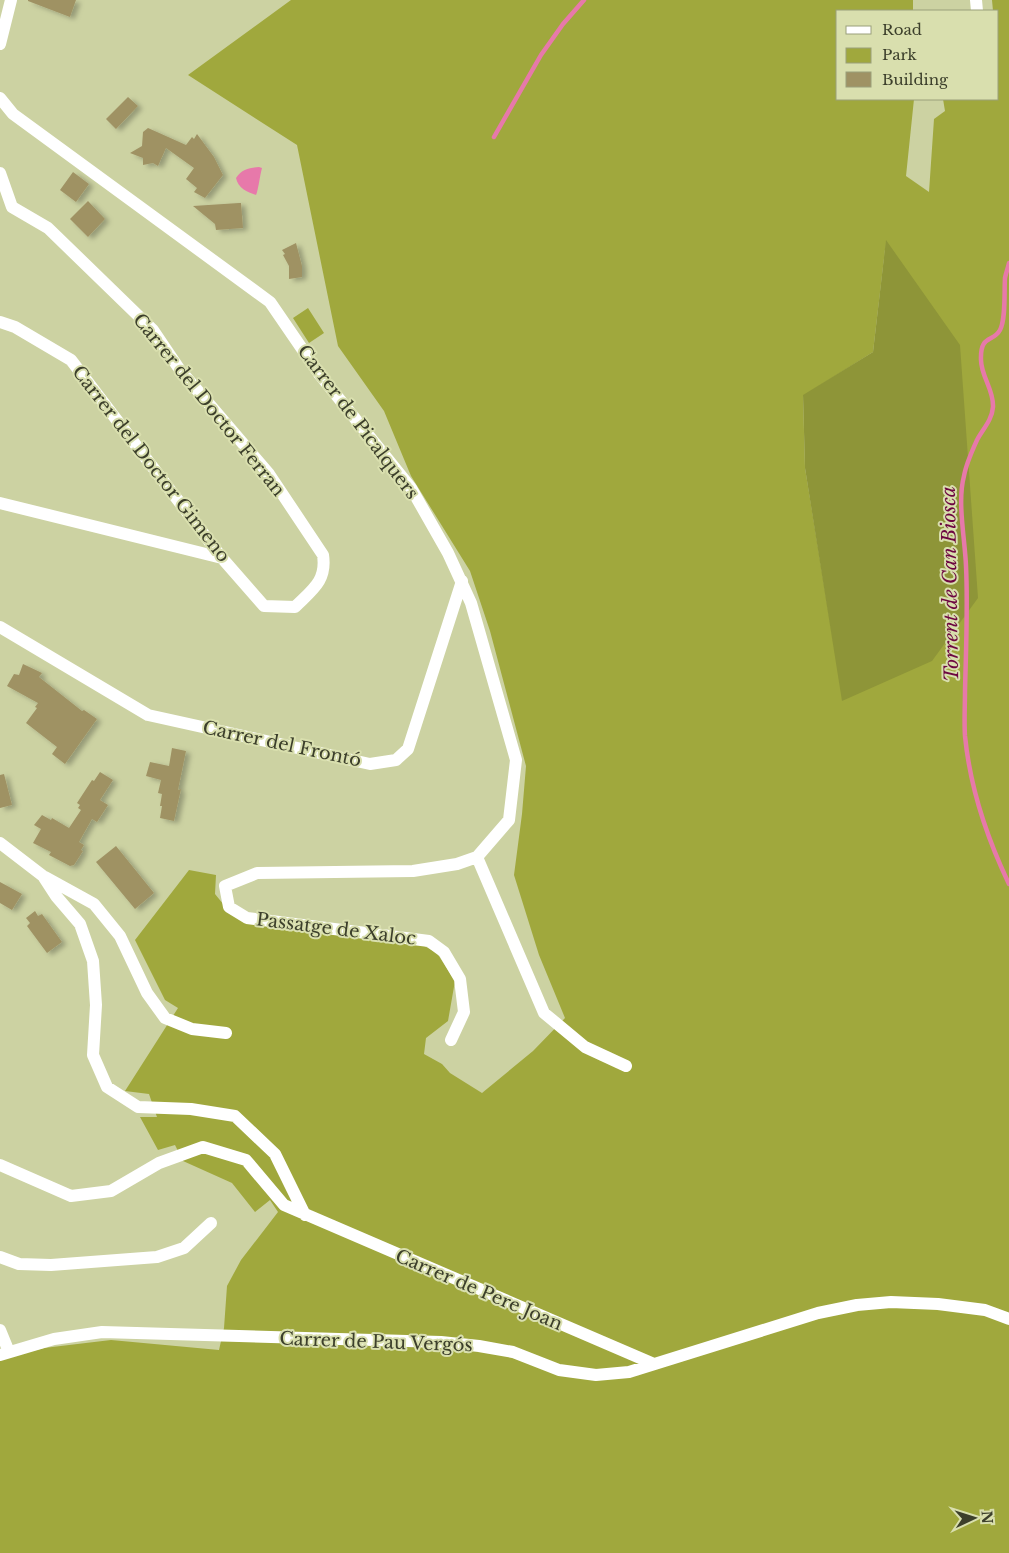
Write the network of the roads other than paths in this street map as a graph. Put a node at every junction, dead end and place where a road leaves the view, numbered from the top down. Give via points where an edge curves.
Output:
1 (11, 0) edge
2 (0, 44) edge
3 (0, 98) edge
4 (0, 173) edge
5 (6, 208) edge
6 (0, 322) edge
7 (0, 503) edge
8 (222, 558) junction
9 (462, 581) junction
10 (295, 607) joint
11 (0, 627) edge
12 (0, 843) edge
13 (477, 857) junction
14 (43, 876) junction
15 (226, 1033) dead end
16 (451, 1040) dead end
17 (626, 1066) dead end
18 (0, 1165) edge
19 (305, 1215) junction
20 (211, 1223) dead end
21 (0, 1257) edge
22 (1009, 1319) edge
23 (0, 1330) edge
24 (5, 1354) edge
25 (654, 1364) junction

1 - 2 street
3 - 9 street, Carrer de Picalquers via 13,114 270,302 320,375 411,488
4 - 5 street
5 - 10 street, Carrer del Doctor Ferran via 48,228 153,330 180,370 269,474 323,555 325,563 318,584
6 - 8 street, Carrer del Doctor Gimeno via 15,327 71,360
7 - 8 street
8 - 10 street, Carrer del Doctor Gimeno via 264,606
9 - 11 street, Carrer del Frontó via 408,749 396,760 370,764 148,715
9 - 13 street, Carrer de Picalquers via 516,760 509,820
12 - 14 street
13 - 16 street, Passatge de Xaloc via 457,864 413,870 257,873 225,886 229,907 247,918 429,941 444,952 460,979 464,1012
13 - 17 street via 544,1013 585,1047
14 - 15 street via 94,904 120,936 147,992 165,1018 192,1029
14 - 19 street via 80,924 93,961 96,1005 93,1055 107,1087 138,1107 191,1109 235,1116 275,1154
18 - 19 street, Carrer de Pere Joan via 71,1196 111,1191 159,1163 203,1147 246,1160 284,1205
19 - 25 street, Carrer de Pere Joan
20 - 21 street via 184,1248 157,1257 51,1265 19,1264
22 - 25 street, Carrer de Pau Vergós via 985,1310 938,1304 891,1302 857,1305 818,1313
23 - 24 street
24 - 25 street, Carrer de Pau Vergós via 54,1339 102,1332 441,1342 513,1352 559,1370 596,1375 630,1372

